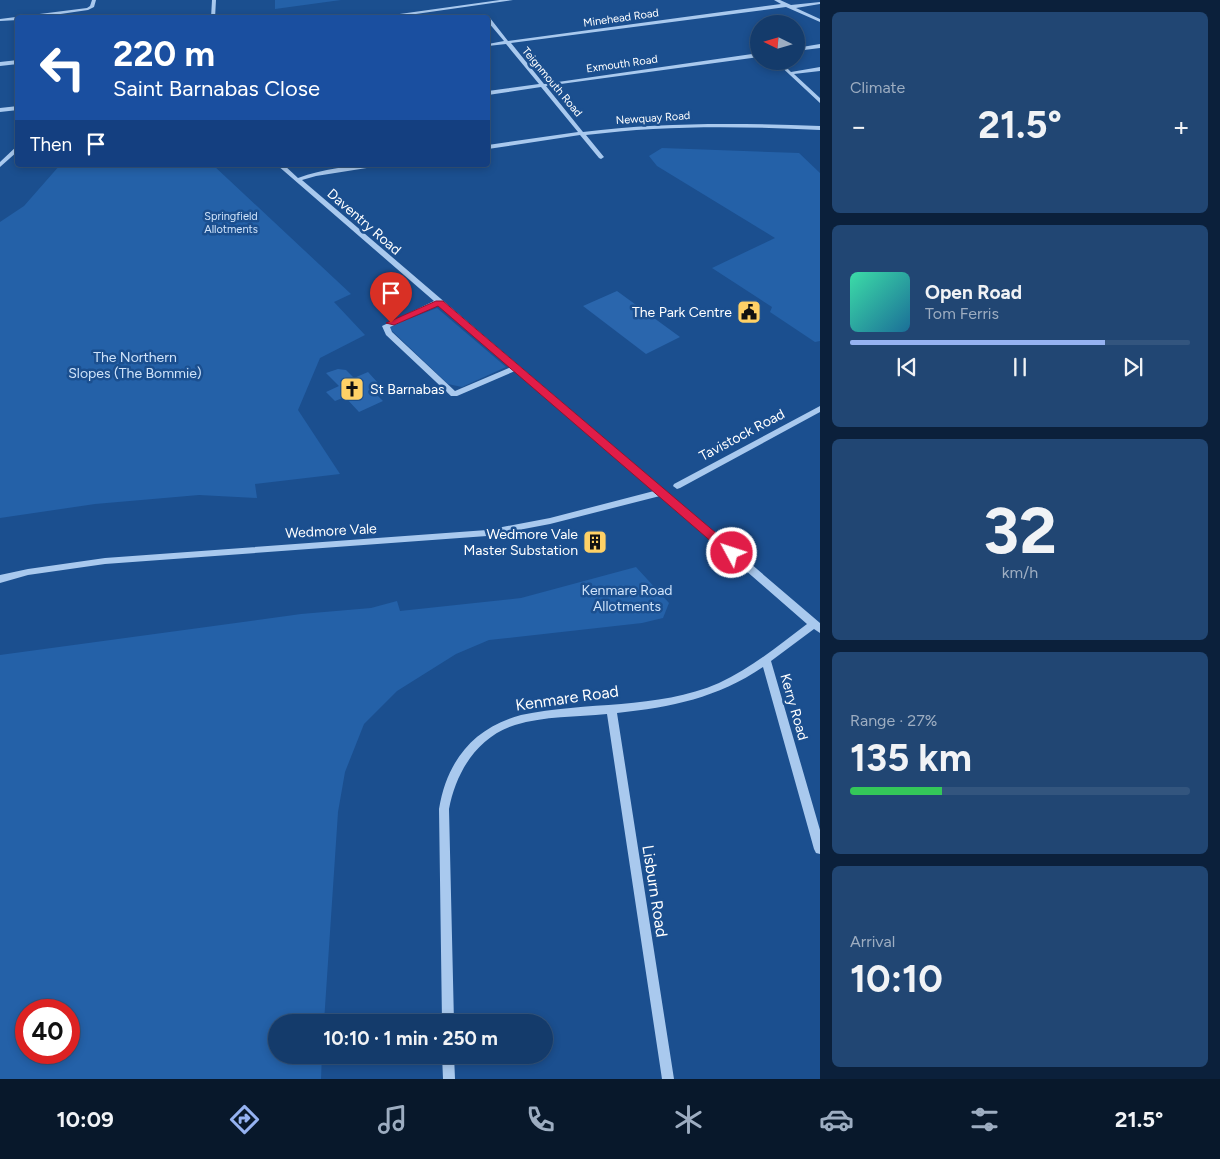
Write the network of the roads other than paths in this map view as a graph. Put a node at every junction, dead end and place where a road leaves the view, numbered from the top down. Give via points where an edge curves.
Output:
1 (94, 0) edge
2 (214, 0) edge
3 (511, 0) edge
4 (776, 0) edge
5 (474, 2) edge
6 (820, 3) edge
7 (789, 6) junction
8 (41, 15) edge
9 (213, 15) edge
10 (392, 15) edge
11 (485, 15) edge
12 (15, 18) edge
13 (0, 20) edge
14 (820, 21) edge
15 (490, 22) edge
16 (506, 43) junction
17 (490, 46) edge
18 (820, 46) edge
19 (805, 48) edge
20 (750, 56) edge
21 (15, 62) edge
22 (0, 64) edge
23 (820, 69) edge
24 (788, 70) edge
25 (792, 73) junction
26 (542, 86) junction
27 (490, 93) edge
28 (820, 101) edge
29 (15, 108) edge
30 (0, 110) edge
31 (820, 128) edge
32 (582, 134) junction
33 (490, 148) edge
34 (15, 150) edge
35 (601, 158) dead end
36 (0, 165) edge
37 (282, 167) edge
38 (360, 167) edge
39 (297, 180) junction
40 (439, 302) junction
41 (516, 368) junction
42 (820, 409) edge
43 (677, 486) dead end
44 (660, 493) junction
45 (0, 579) edge
46 (817, 626) edge
47 (766, 659) junction
48 (610, 708) junction
49 (820, 848) edge
50 (448, 1014) edge
51 (448, 1064) edge
52 (449, 1079) edge
53 (668, 1079) edge

1 - 8 street via 88,9
2 - 9 street
3 - 5 street
4 - 7 street
5 - 10 street
5 - 11 street, Teignmouth Road
6 - 7 street, Minehead Road
7 - 14 street
7 - 16 street, Minehead Road
12 - 13 street
15 - 16 street, Teignmouth Road
16 - 17 street, Minehead Road
16 - 26 street, Teignmouth Road
18 - 19 street
20 - 26 street, Exmouth Road
21 - 22 street
23 - 25 street
24 - 25 street
25 - 28 street
26 - 27 street, Exmouth Road
26 - 32 street, Teignmouth Road
29 - 30 street
31 - 32 street, Newquay Road via 685,125
32 - 33 street, Newquay Road
32 - 35 street, Teignmouth Road
34 - 36 street
37 - 39 street, Daventry Road
38 - 39 street
39 - 40 street, Daventry Road
40 - 41 street, Daventry Road
40 - 41 street via 386,326 389,333 449,390 454,394 464,391
41 - 44 street, Daventry Road
42 - 43 street, Tavistock Road
44 - 45 street, Wedmore Vale via 550,521 487,533 105,561
44 - 46 street, Daventry Road
46 - 47 street, Kenmare Road
47 - 48 street, Kenmare Road via 709,691 651,704
47 - 49 street, Kerry Road
48 - 50 street, Kenmare Road via 507,723 480,741 454,772 443,816
48 - 53 street, Lisburn Road
51 - 52 street

